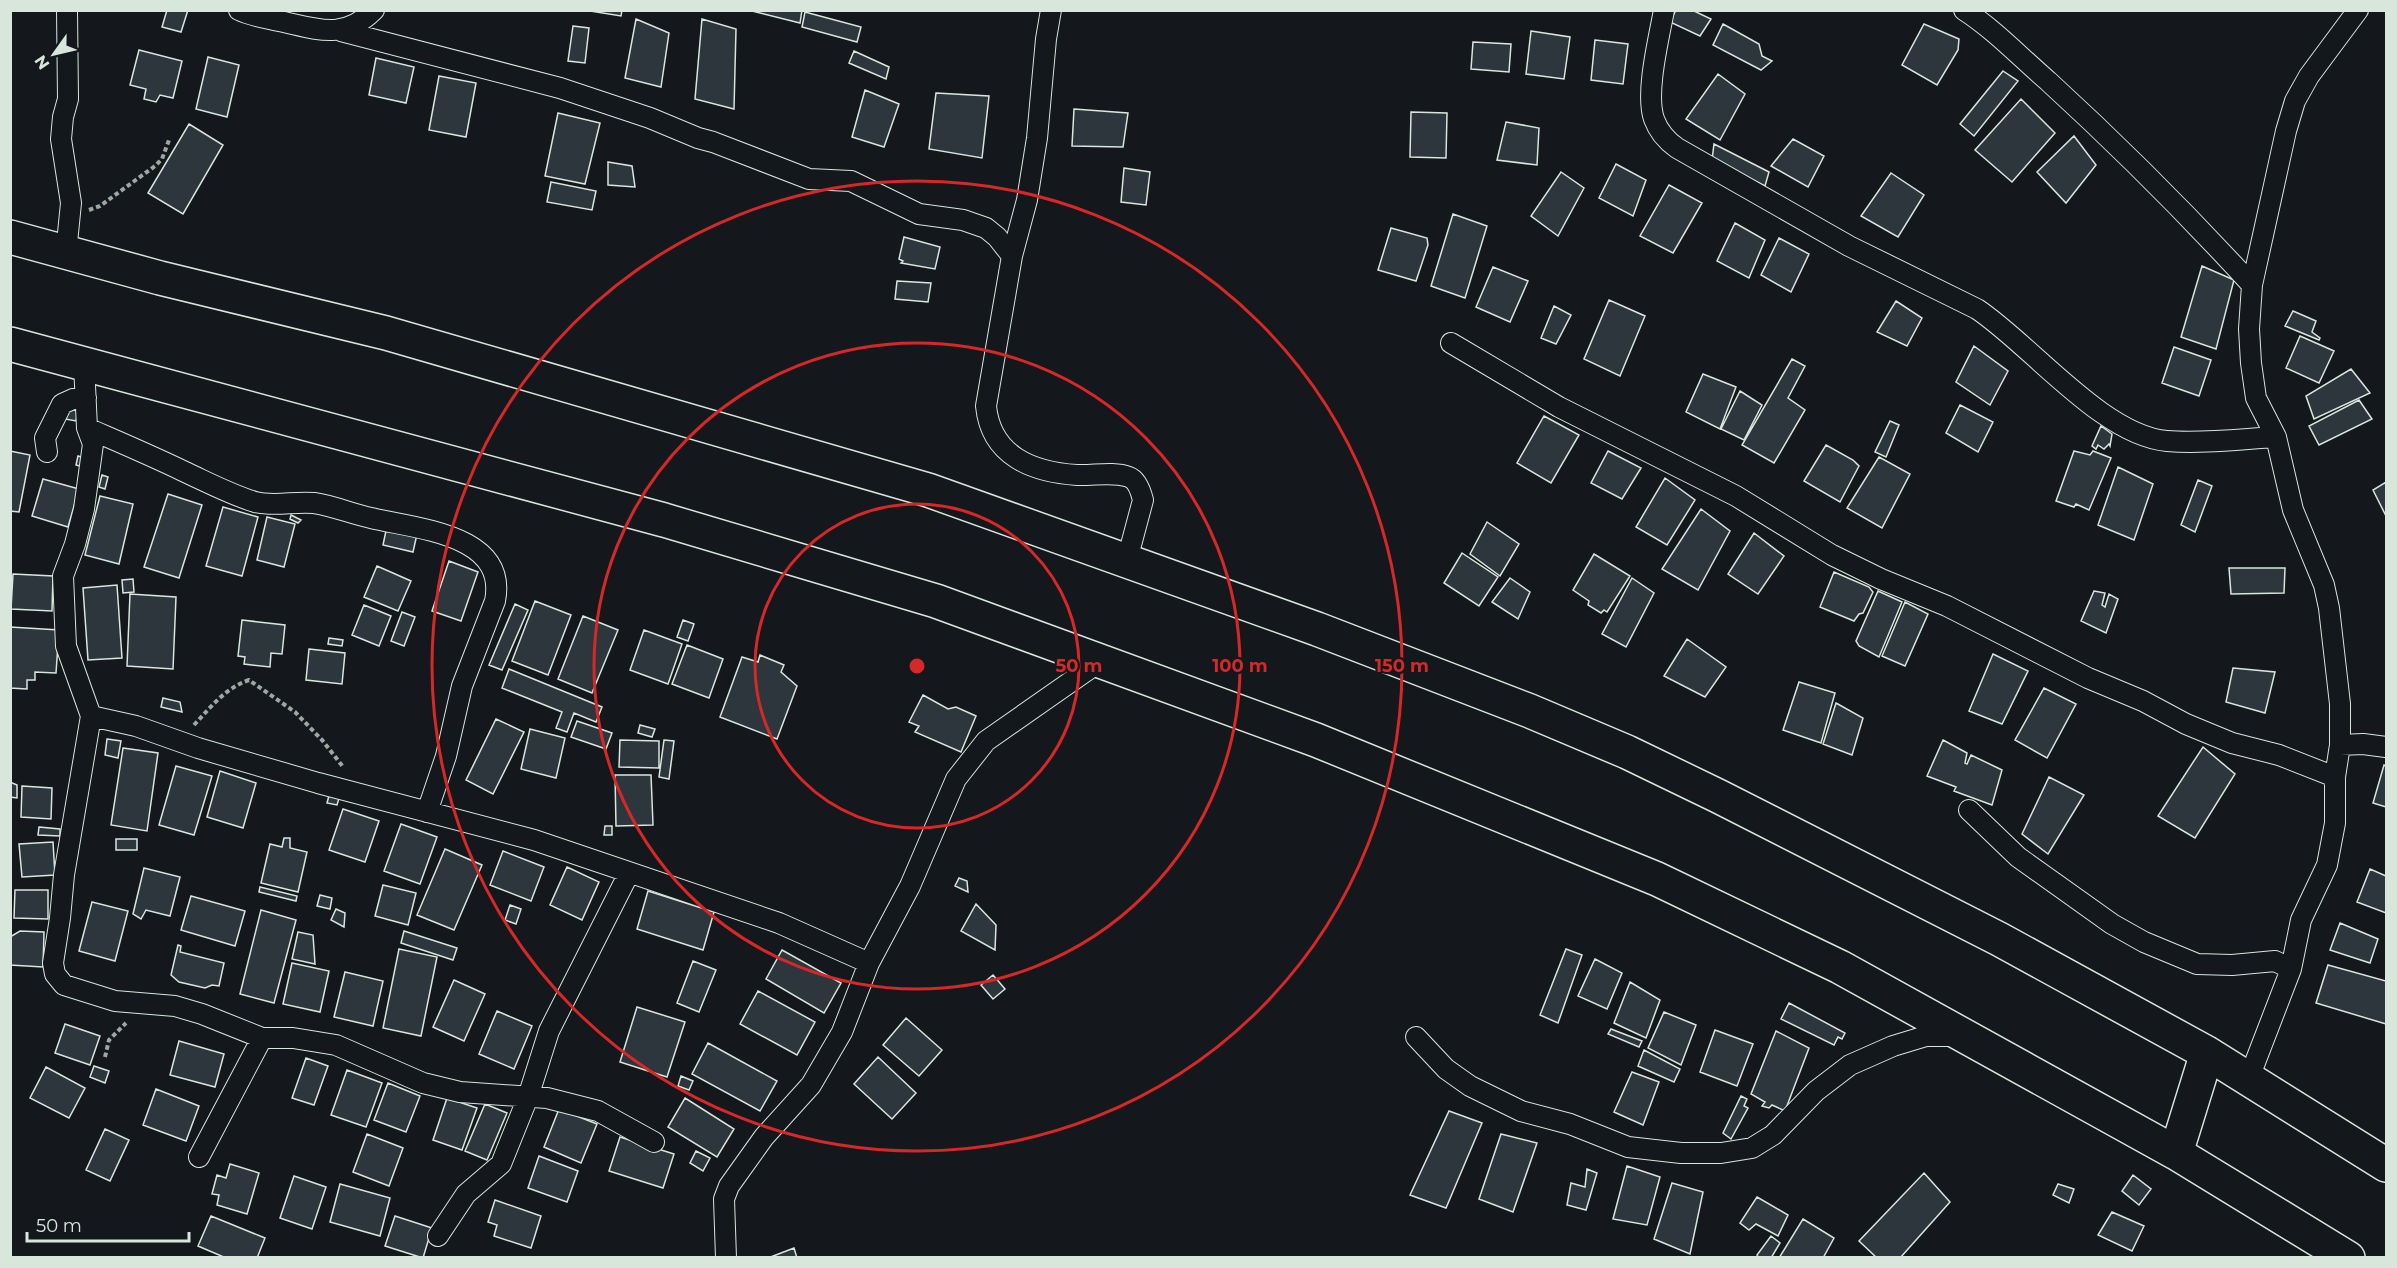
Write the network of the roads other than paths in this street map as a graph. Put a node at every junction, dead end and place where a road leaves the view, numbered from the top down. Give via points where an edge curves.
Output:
1 (67, 10) edge
2 (239, 10) edge
3 (374, 10) edge
4 (1051, 10) edge
5 (1664, 10) edge
6 (1964, 10) edge
7 (2358, 10) edge
8 (341, 31) junction
9 (10, 237) edge
10 (66, 253) junction
11 (1012, 256) junction
12 (2252, 285) junction
13 (1450, 343) dead end
14 (10, 344) edge
15 (84, 364) junction
16 (86, 398) junction
17 (87, 428) junction
18 (2277, 437) junction
19 (47, 452) dead end
20 (1126, 560) junction
21 (1099, 662) junction
22 (91, 716) junction
23 (2340, 745) junction
24 (2386, 747) edge
25 (2335, 777) junction
26 (1969, 810) dead end
27 (427, 812) junction
28 (629, 873) junction
29 (869, 963) junction
30 (2291, 969) junction
31 (1913, 1007) junction
32 (1965, 1035) junction
33 (1416, 1037) dead end
34 (262, 1038) junction
35 (1893, 1046) junction
36 (2207, 1053) junction
37 (2249, 1078) junction
38 (528, 1097) junction
39 (654, 1142) dead end
40 (2176, 1153) junction
41 (199, 1157) dead end
42 (2386, 1165) edge
43 (438, 1236) dead end
44 (726, 1257) edge
45 (2348, 1257) edge

1 - 10 street via 68,99 61,140 71,203
2 - 8 street via 322,31
3 - 8 street
4 - 11 street via 1037,138 1027,200
5 - 18 street via 1650,101 1659,129 1677,148 1849,246 1977,309 2086,401 2145,436 2165,441
6 - 12 street via 1990,28 2100,129
7 - 12 street via 2295,101
8 - 11 street via 560,88 809,179 851,181 920,214 963,220 986,228
9 - 10 highway
10 - 20 highway via 386,333 655,410 928,490
11 - 20 street via 986,406 993,435 1010,455 1028,464 1056,472 1112,474 1133,480 1143,500
12 - 18 street via 2249,329 2256,398
13 - 25 street via 1559,407 1736,496 1832,555 1947,606 2186,724
14 - 15 highway
15 - 16 street
15 - 21 highway via 687,526 936,601
16 - 17 street
16 - 19 street via 62,404 45,438
17 - 22 street via 93,444 84,509 63,576 66,646
17 - 27 street via 259,503 337,507 444,534 472,547 487,560 496,575 495,601 462,686 446,756
18 - 23 street via 2294,510 2324,585 2329,608 2340,704
20 - 36 highway via 1317,628 1627,752 1905,889
21 - 29 street via 986,741 971,759 956,779 910,886
21 - 31 highway via 1316,740 1657,879 1840,967
22 - 27 street
22 - 34 street via 64,875 55,974 64,985 105,998 175,1006
23 - 24 street
23 - 25 street
25 - 30 street via 2332,846 2301,920
26 - 30 street via 2018,857 2144,942 2197,964 2275,961
27 - 28 street via 534,840
28 - 29 street via 780,923
28 - 38 street via 549,1031
29 - 44 street via 842,1032 811,1085 764,1137 729,1186 724,1199
30 - 37 street
31 - 32 highway
31 - 35 street
32 - 35 street via 1926,1036
32 - 40 highway
33 - 35 street via 1446,1069 1470,1086 1521,1111 1570,1124 1628,1147 1681,1153 1752,1148 1773,1135 1816,1091 1850,1065
34 - 38 street via 336,1045 423,1083 460,1092
34 - 41 street
36 - 37 highway
36 - 40 highway
37 - 42 highway
38 - 39 street via 598,1111
38 - 43 street via 501,1164 466,1194
40 - 45 highway

